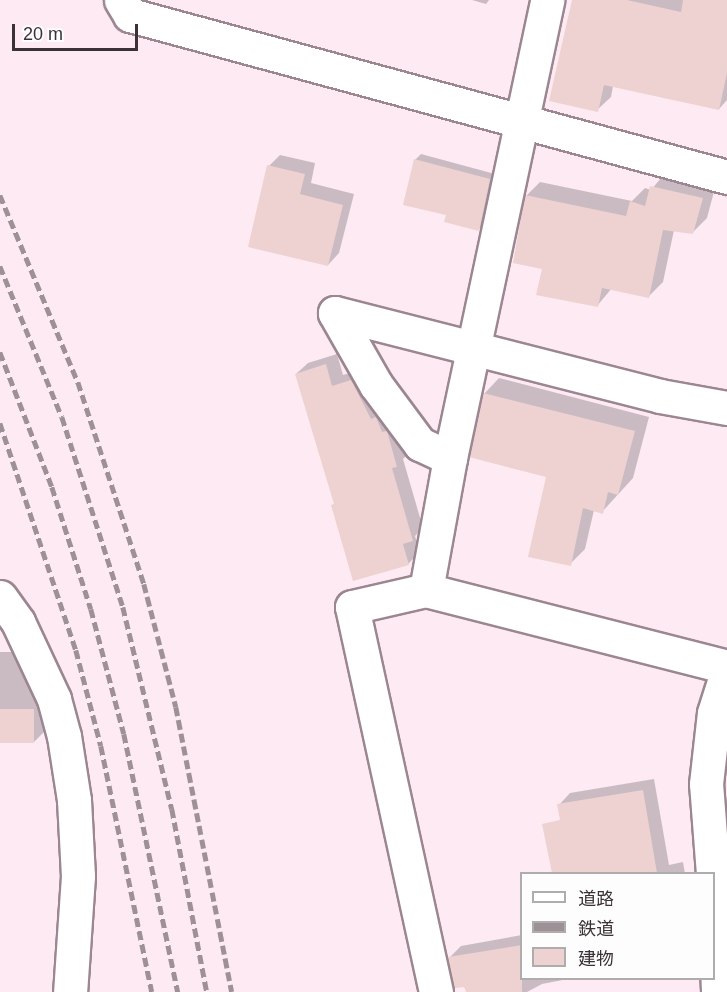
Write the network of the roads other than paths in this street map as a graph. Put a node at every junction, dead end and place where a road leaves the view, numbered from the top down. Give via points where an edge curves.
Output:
1 (121, 0) edge
2 (548, 0) edge
3 (522, 120) junction
4 (727, 177) edge
5 (473, 348) junction
6 (727, 408) edge
7 (450, 458) junction
8 (426, 590) junction
9 (0, 597) edge
10 (727, 667) edge
11 (727, 672) edge
12 (712, 872) edge
13 (715, 913) edge
14 (70, 992) edge
15 (436, 992) edge
16 (718, 992) edge

1 - 3 street via 130,15
2 - 3 street
3 - 4 street
3 - 5 street
5 - 6 street via 660,396
5 - 7 street
5 - 7 street via 335,313 376,385 420,444
7 - 8 street
8 - 10 street
8 - 15 street via 351,608
9 - 14 street via 18,622 54,699 64,736 74,800 78,876
11 - 12 street via 714,713 706,784
13 - 16 street

